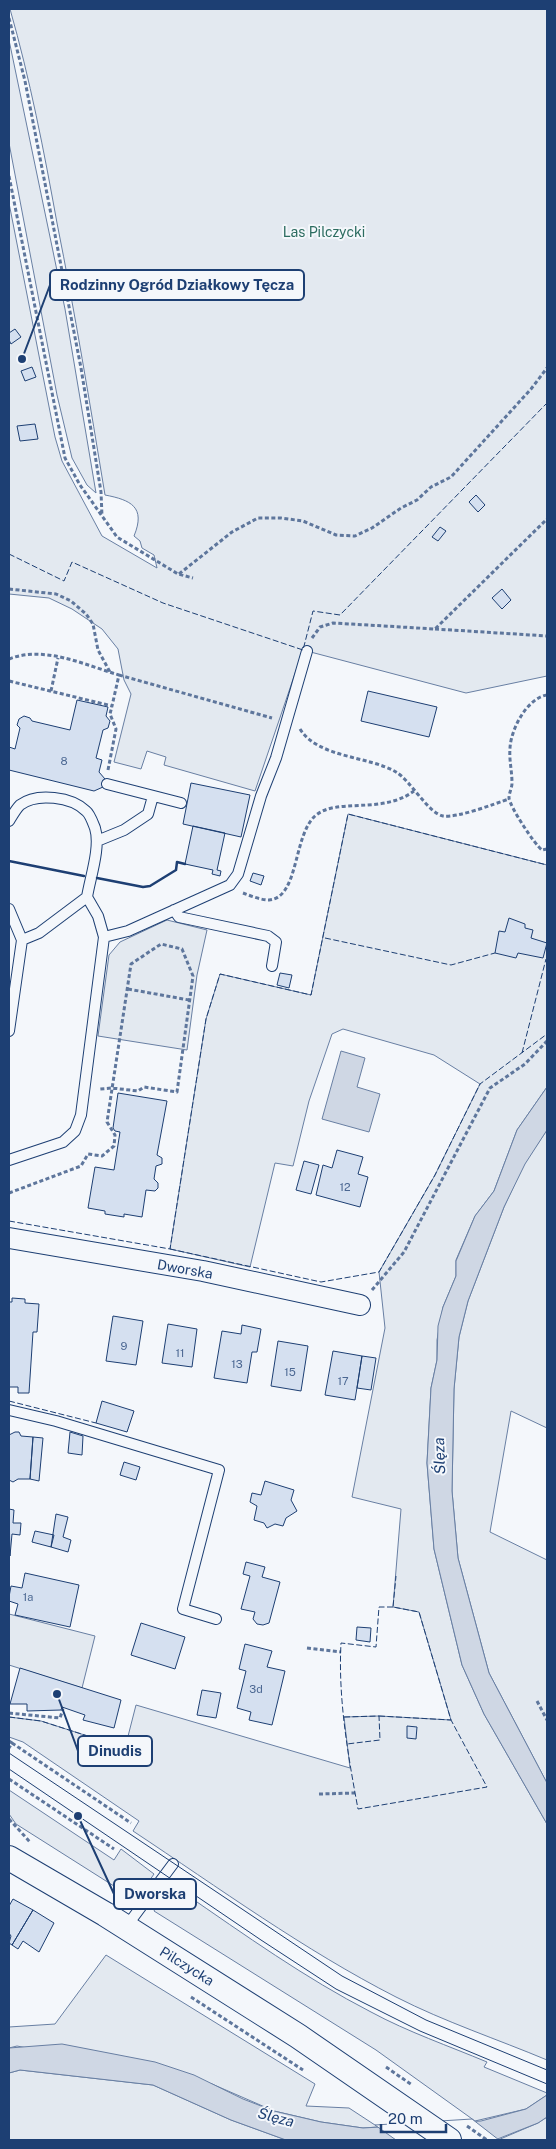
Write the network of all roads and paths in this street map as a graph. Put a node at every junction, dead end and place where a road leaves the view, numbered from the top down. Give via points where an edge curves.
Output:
1 (9, 18) edge
2 (9, 176) edge
3 (547, 368) edge
4 (102, 516) junction
5 (547, 519) edge
6 (178, 574) junction
7 (193, 578) dead end
8 (9, 589) edge
9 (435, 629) junction
10 (547, 636) edge
11 (307, 651) joint
12 (58, 658) junction
13 (9, 659) edge
14 (110, 672) junction
15 (119, 675) junction
16 (9, 681) edge
17 (51, 691) junction
18 (547, 695) edge
19 (112, 706) junction
20 (287, 722) junction
21 (107, 784) joint
22 (414, 791) junction
23 (153, 796) junction
24 (509, 799) junction
25 (181, 803) dead end
26 (9, 821) edge
27 (97, 841) junction
28 (547, 850) edge
29 (230, 885) junction
30 (87, 898) junction
31 (9, 909) edge
32 (174, 910) junction
33 (104, 937) junction
34 (22, 940) junction
35 (272, 966) dead end
36 (128, 989) junction
37 (189, 1000) junction
38 (9, 1031) edge
39 (547, 1041) edge
40 (112, 1088) junction
41 (9, 1160) edge
42 (9, 1193) edge
43 (9, 1238) edge
44 (360, 1304) joint
45 (9, 1410) edge
46 (216, 1619) dead end
47 (307, 1648) dead end
48 (341, 1652) dead end
49 (537, 1701) dead end
50 (63, 1709) dead end
51 (9, 1713) edge
52 (547, 1720) edge
53 (10, 1742) edge
54 (9, 1748) edge
55 (9, 1779) edge
56 (355, 1793) dead end
57 (319, 1794) dead end
58 (131, 1824) dead end
59 (114, 1849) dead end
60 (9, 1858) edge
61 (173, 1864) dead end
62 (126, 1927) junction
63 (449, 2140) edge

1 - 4 path via 79,358
2 - 4 path via 65,458
3 - 6 path via 451,476 372,528 355,536 336,535 303,521 258,518 232,532
4 - 6 path via 116,537
5 - 9 path
6 - 7 path
8 - 14 path via 56,594 71,601 93,624 98,650
9 - 10 path
9 - 11 path via 333,623 320,627 314,633
11 - 20 lane
12 - 13 path via 31,654
12 - 14 path
12 - 17 path
14 - 15 path
15 - 19 path
15 - 20 path
16 - 17 path
17 - 19 path
18 - 24 path via 533,700 511,738 512,786
19 - 21 path via 110,714 116,730
20 - 22 path via 298,726 305,737 319,746 396,772
20 - 29 lane via 238,874
21 - 23 lane
22 - 24 path via 432,810 449,817
22 - 29 path via 385,804 338,807 316,815 303,833 292,877 278,897 261,899 235,891
23 - 25 lane
23 - 27 lane via 148,814 124,830
24 - 28 path via 538,847
26 - 27 lane via 20,805 35,798 52,798 75,804 87,812
27 - 30 lane
29 - 32 lane
30 - 33 lane via 98,916
30 - 34 lane via 39,933
31 - 34 lane
32 - 33 lane via 128,931
32 - 35 lane via 179,918 268,936 276,942
33 - 41 lane via 81,1115 75,1131 63,1142
34 - 38 lane
36 - 37 path
36 - 37 path via 131,964 161,944 182,949 193,976
36 - 40 path
37 - 40 path via 178,1092 144,1087 138,1092
39 - 44 path via 525,1064 490,1088 404,1252
40 - 42 path via 106,1122 115,1135 114,1146 102,1156 88,1154 81,1166
43 - 44 street, Dworska via 203,1271
45 - 46 lane via 219,1470 184,1609
47 - 48 path
49 - 52 path
50 - 51 path via 60,1718
53 - 54 path
53 - 58 path
55 - 59 path
56 - 57 path
60 - 62 street, Pilczycka
61 - 62 lane
62 - 63 street, Pilczycka via 362,2079

